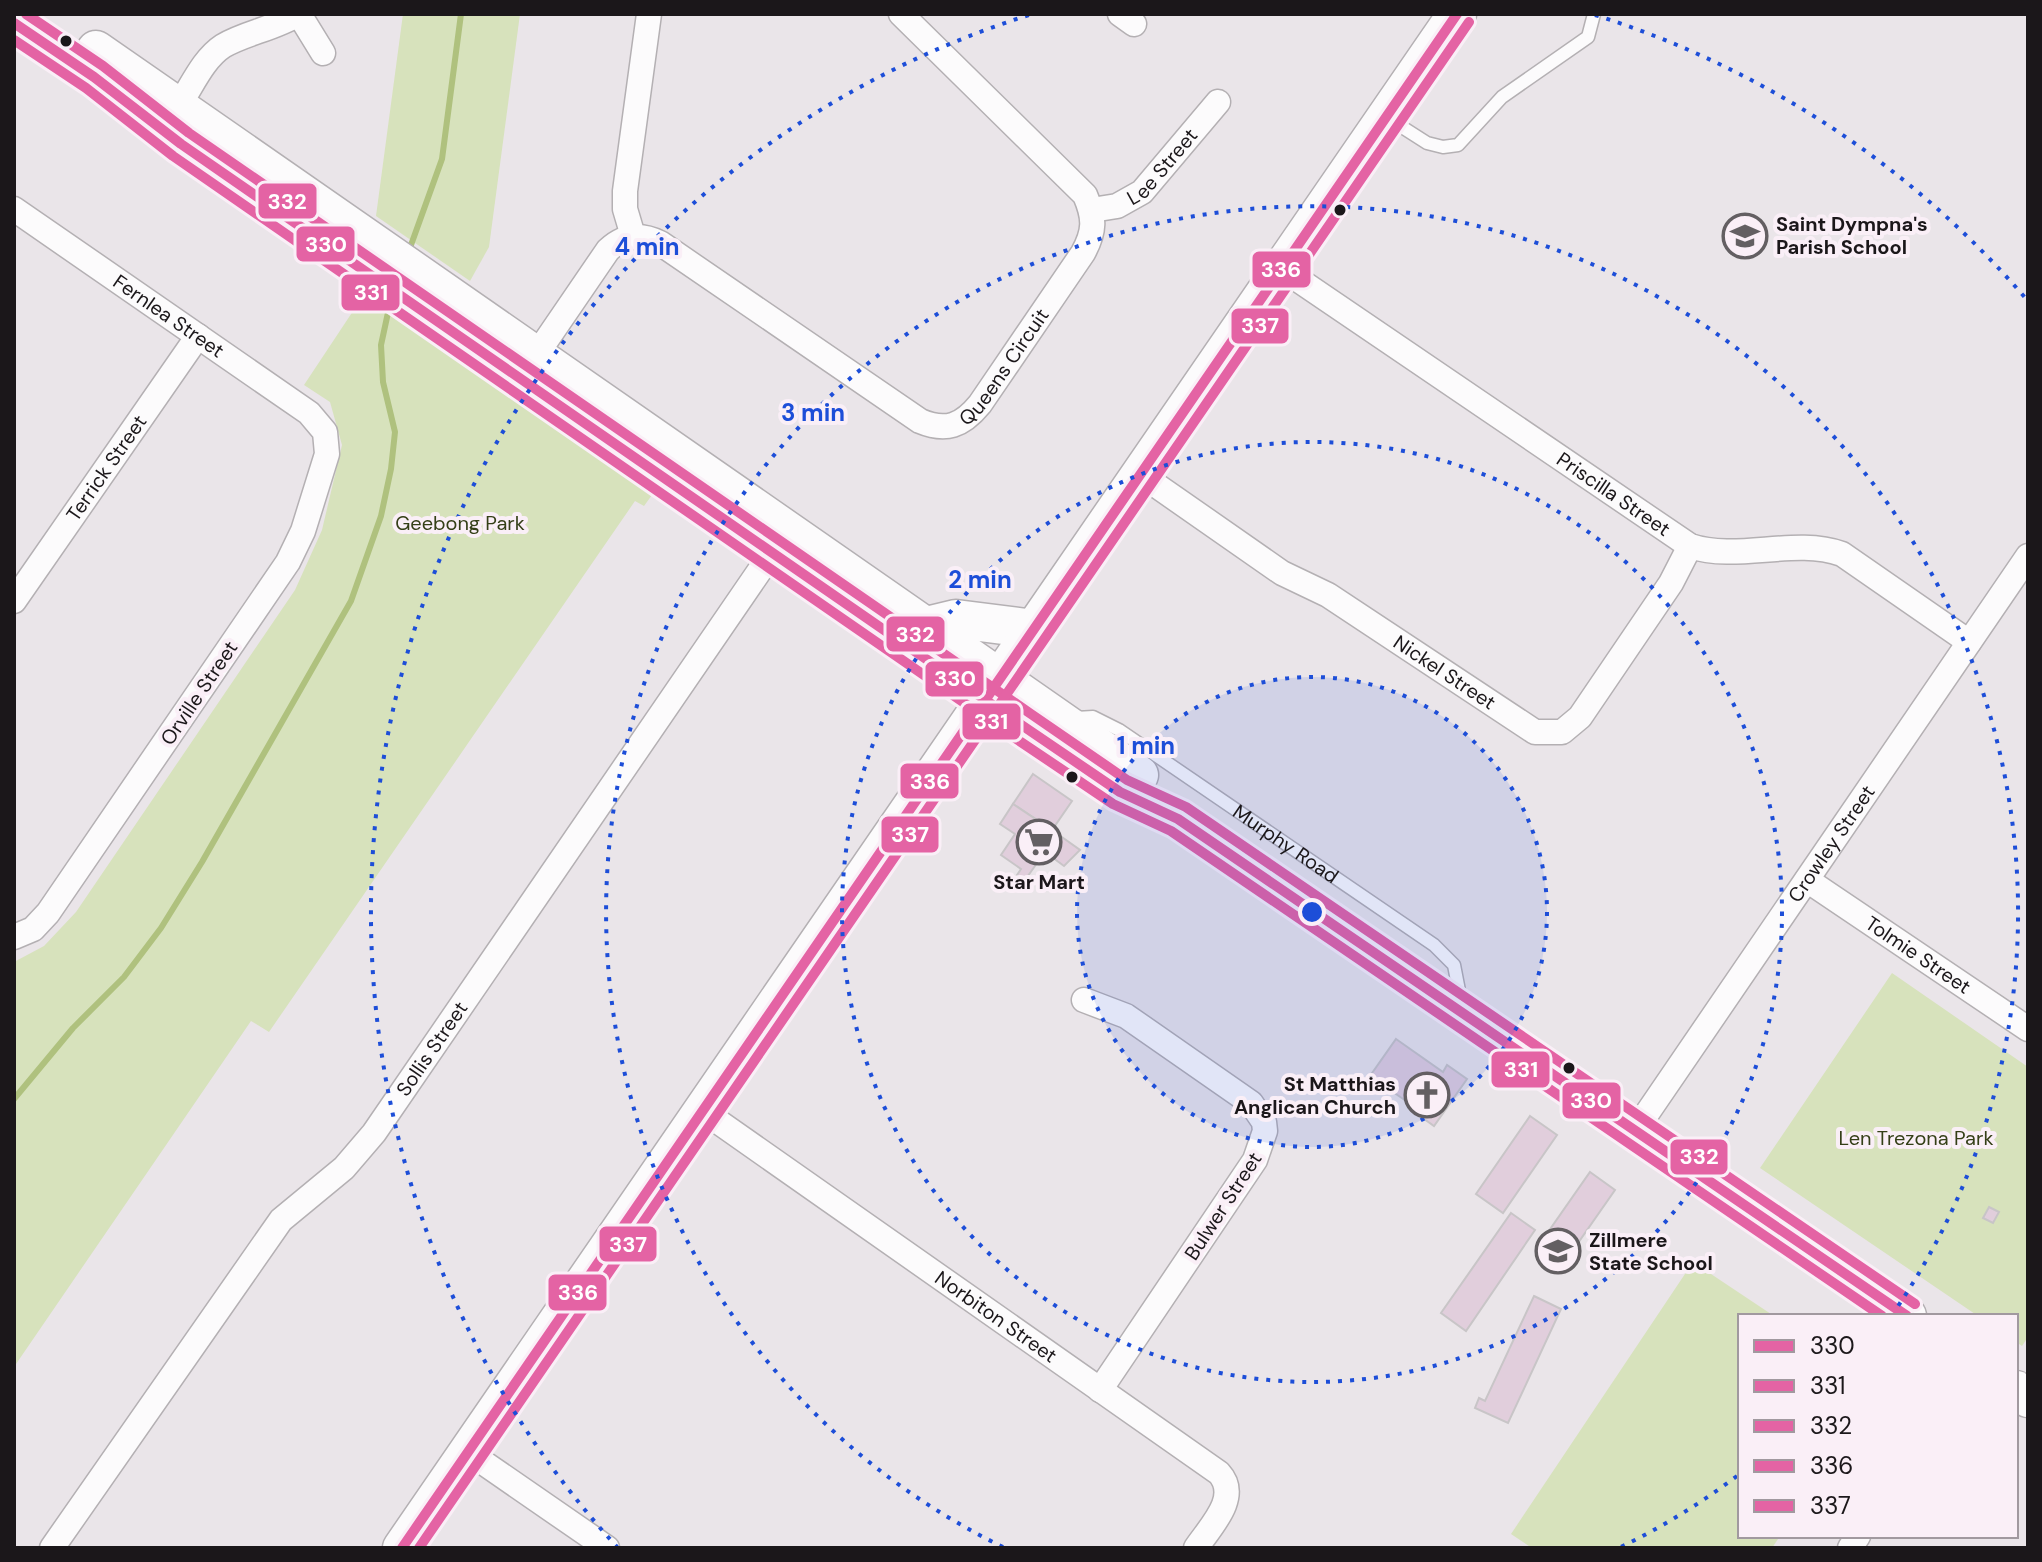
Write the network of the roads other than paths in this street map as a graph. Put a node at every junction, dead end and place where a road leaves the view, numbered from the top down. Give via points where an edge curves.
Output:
1 (42, 14) edge
2 (298, 14) edge
3 (649, 14) edge
4 (901, 14) edge
5 (1457, 14) edge
6 (1594, 14) edge
7 (14, 23) edge
8 (323, 53) dead end
9 (1218, 102) dead end
10 (179, 105) junction
11 (1385, 117) junction
12 (1092, 210) junction
13 (15, 211) edge
14 (633, 236) junction
15 (1281, 268) junction
16 (198, 336) junction
17 (528, 366) junction
18 (320, 424) joint
19 (1140, 474) junction
20 (780, 540) junction
21 (1690, 546) junction
22 (2028, 556) edge
23 (14, 601) edge
24 (927, 626) junction
25 (1034, 629) junction
26 (1969, 642) junction
27 (994, 688) junction
28 (1065, 721) junction
29 (1178, 819) junction
30 (1807, 880) junction
31 (16, 937) edge
32 (1084, 1000) dead end
33 (1463, 1014) junction
34 (2028, 1029) edge
35 (703, 1111) junction
36 (1635, 1131) junction
37 (1904, 1314) edge
38 (1100, 1390) junction
39 (468, 1452) junction
40 (52, 1548) edge
41 (402, 1548) edge
42 (607, 1548) edge
43 (1196, 1548) edge

1 - 10 main road, Murphy Road
2 - 8 street
2 - 10 street via 224,45 206,62
3 - 14 street via 625,191
4 - 12 street via 1076,186
5 - 11 main road
6 - 11 lane via 1588,37 1502,97 1458,145 1427,143
7 - 17 main road, Murphy Road via 181,144
9 - 12 street, Lee Street via 1142,192 1117,206
10 - 17 main road, Murphy Road
11 - 15 main road
12 - 14 street, Queens Circuit via 1093,229 1083,253 988,391 964,421 941,428 920,421 660,243
13 - 16 street, Fernlea Street
14 - 17 street via 608,250
15 - 19 main road
15 - 21 street, Priscilla Street
16 - 18 street, Fernlea Street
16 - 23 street, Terrick Street
17 - 20 main road, Murphy Road
18 - 31 street, Orville Street via 327,443 324,469 288,562 48,913
19 - 21 street, Nickel Street via 1282,573 1339,603 1525,729 1544,734 1562,732 1580,717 1671,583
19 - 25 main road
20 - 24 main road, Murphy Road
20 - 27 main road, Murphy Road
20 - 40 street, Sollis Street via 374,1133 344,1168 281,1220
21 - 26 street, Priscilla Street via 1820,548 1842,554
22 - 26 street, Crowley Street
24 - 25 main road via 956,619
24 - 27 main road, Murphy Road
25 - 27 main road
26 - 30 street, Crowley Street
27 - 28 main road, Murphy Road
27 - 29 main road, Murphy Road via 1120,792
27 - 35 main road
28 - 29 main road, Murphy Road via 1140,775
28 - 33 lane, Murphy Road via 1082,716 1105,721 1434,945 1454,965
29 - 33 main road, Murphy Road
30 - 34 street, Tolmie Street
30 - 36 street, Crowley Street
32 - 38 street, Bulwer Street via 1126,1016 1240,1094 1259,1113 1265,1131 1255,1160
33 - 36 main road, Murphy Road
35 - 38 street, Norbiton Street
35 - 39 main road
36 - 37 main road, Murphy Road
38 - 43 street, Norbiton Street via 1224,1478 1226,1501
39 - 41 main road
39 - 42 street

